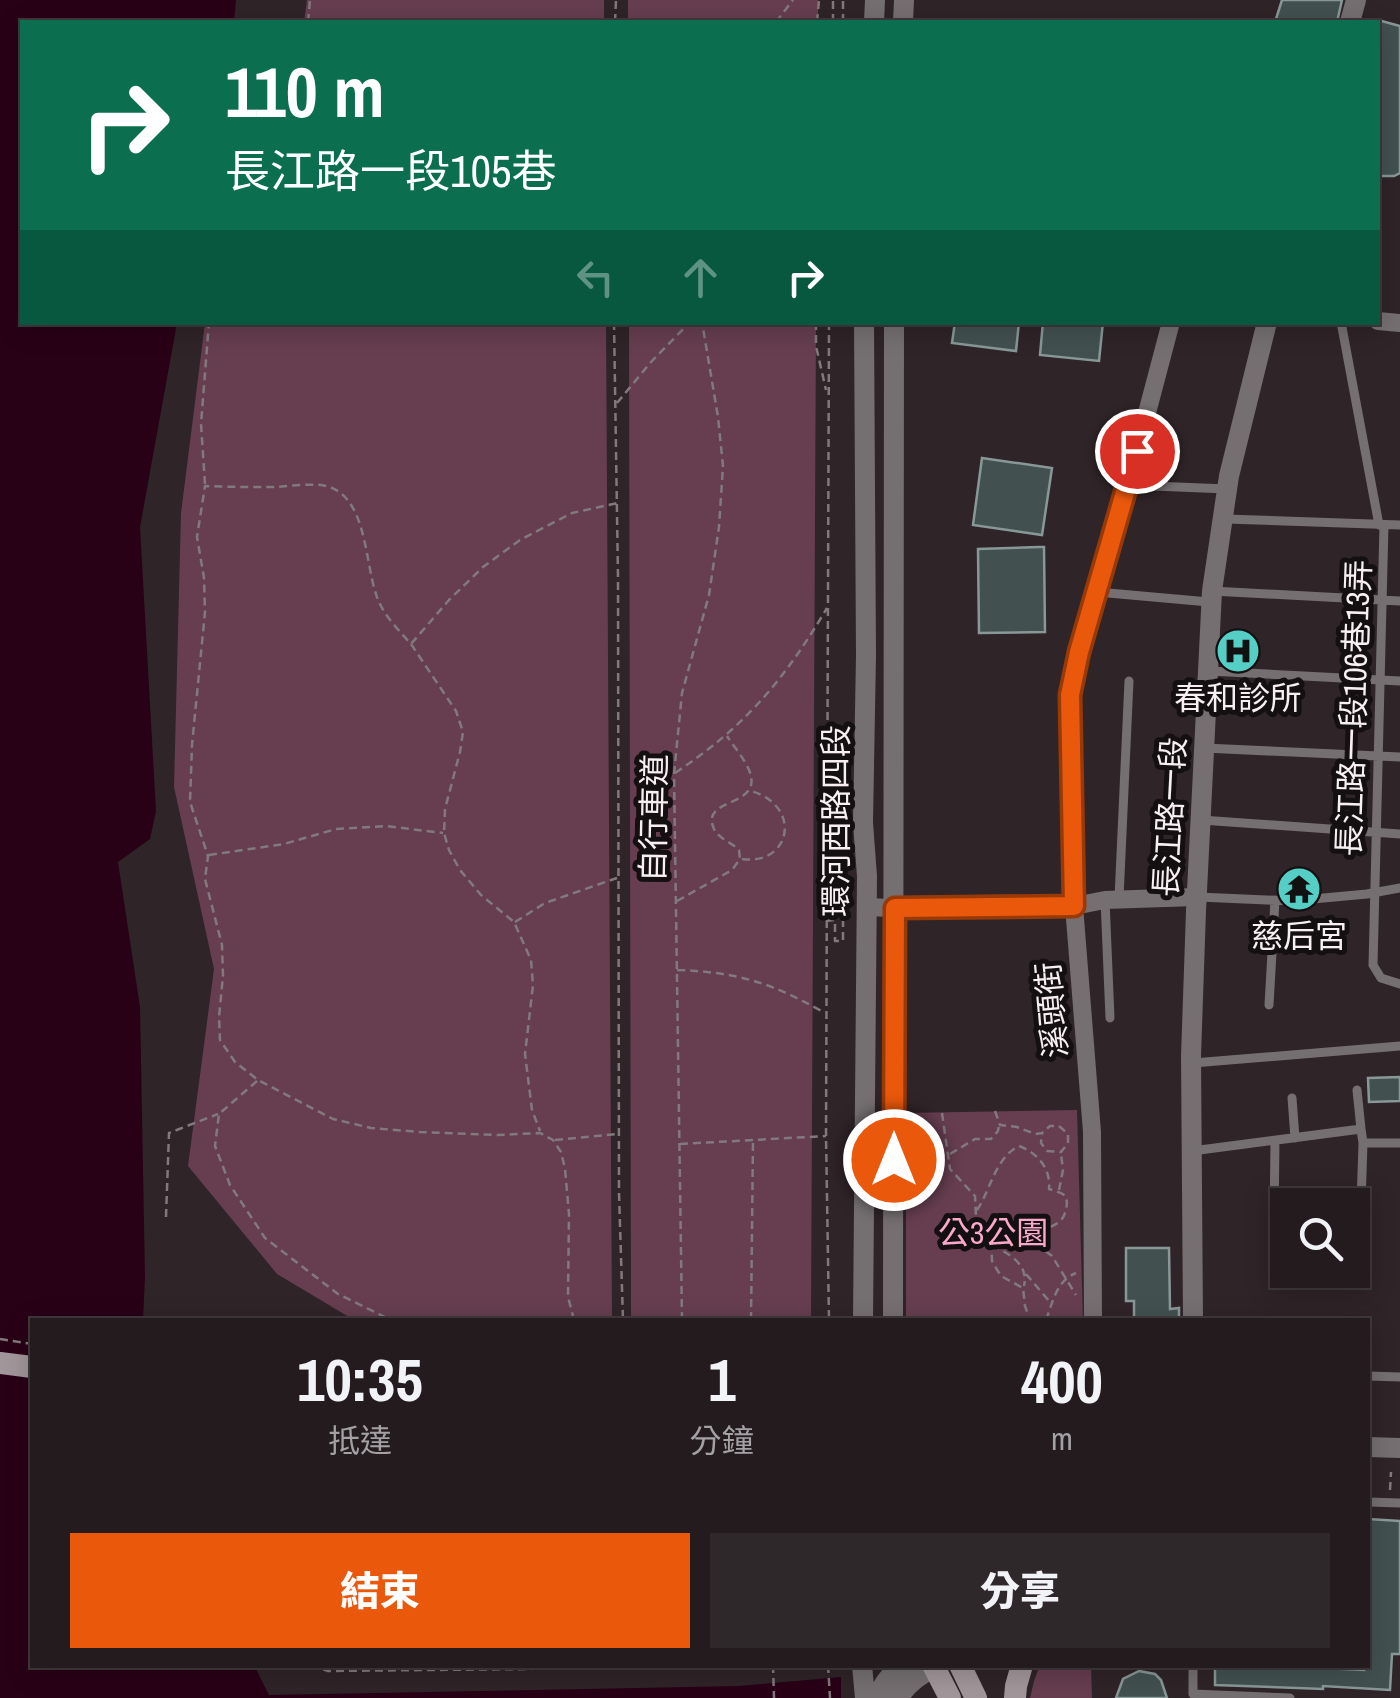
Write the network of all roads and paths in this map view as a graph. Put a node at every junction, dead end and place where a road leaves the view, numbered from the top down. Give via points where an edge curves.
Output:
1 (793, 0) edge
2 (778, 20) edge
3 (209, 325) edge
4 (614, 325) edge
5 (687, 325) edge
6 (703, 325) edge
7 (816, 325) edge
8 (829, 325) edge
9 (864, 325) edge
10 (894, 325) edge
11 (1171, 325) edge
12 (1266, 325) edge
13 (1342, 325) edge
14 (828, 396) junction
15 (616, 405) junction
16 (1128, 485) junction
17 (205, 486) junction
18 (1227, 489) junction
19 (618, 503) junction
20 (1222, 519) junction
21 (1382, 525) junction
22 (1400, 525) edge
23 (1097, 592) junction
24 (1212, 597) junction
25 (1381, 600) junction
26 (1400, 601) edge
27 (828, 606) junction
28 (411, 644) junction
29 (1208, 671) junction
30 (1380, 680) junction
31 (1128, 681) dead end
32 (1400, 681) edge
33 (727, 736) junction
34 (1204, 748) junction
35 (1378, 756) junction
36 (1400, 757) edge
37 (674, 774) junction
38 (750, 790) junction
39 (1200, 820) junction
40 (1376, 833) junction
41 (444, 834) junction
42 (1400, 834) edge
43 (208, 856) junction
44 (740, 858) junction
45 (619, 878) junction
46 (1400, 888) edge
47 (1374, 893) junction
48 (1196, 897) junction
49 (1112, 900) junction
50 (1275, 900) junction
51 (675, 902) junction
52 (1074, 906) junction
53 (866, 907) junction
54 (895, 908) junction
55 (826, 921) junction
56 (514, 922) junction
57 (843, 922) dead end
58 (676, 970) junction
59 (1400, 984) edge
60 (1269, 1005) dead end
61 (826, 1014) junction
62 (1110, 1018) dead end
63 (1400, 1046) edge
64 (1191, 1063) junction
65 (258, 1080) junction
66 (1358, 1090) dead end
67 (1292, 1098) dead end
68 (995, 1112) dead end
69 (942, 1113) dead end
70 (220, 1114) junction
71 (999, 1124) junction
72 (1362, 1129) junction
73 (540, 1132) junction
74 (1042, 1133) junction
75 (618, 1134) junction
76 (826, 1136) junction
77 (1295, 1138) junction
78 (553, 1140) junction
79 (753, 1140) junction
80 (1275, 1141) junction
81 (1363, 1143) junction
82 (1400, 1143) edge
83 (678, 1144) junction
84 (1060, 1152) junction
85 (1192, 1152) junction
86 (947, 1155) junction
87 (1274, 1188) edge
88 (1362, 1188) edge
89 (1059, 1192) junction
90 (976, 1210) junction
91 (166, 1218) dead end
92 (991, 1245) junction
93 (1082, 1270) dead end
94 (1024, 1272) junction
95 (1066, 1278) junction
96 (1023, 1288) junction
97 (1078, 1300) dead end
98 (1051, 1304) junction
99 (387, 1318) edge
100 (573, 1318) edge
101 (622, 1318) edge
102 (682, 1318) edge
103 (752, 1318) edge
104 (830, 1318) edge
105 (863, 1318) edge
106 (893, 1318) edge
107 (1029, 1318) edge
108 (1047, 1318) edge
109 (1093, 1318) edge
110 (1193, 1318) edge
111 (0, 1339) edge
112 (30, 1344) edge
113 (0, 1350) edge
114 (30, 1354) edge
115 (0, 1362) edge
116 (30, 1367) edge
117 (1370, 1376) edge
118 (1400, 1377) edge
119 (1370, 1446) edge
120 (1400, 1448) edge
121 (1392, 1472) dead end
122 (1370, 1502) edge
123 (1395, 1503) edge
124 (321, 1668) edge
125 (537, 1668) edge
126 (773, 1668) edge
127 (828, 1668) edge
128 (862, 1668) edge
129 (899, 1668) edge
130 (932, 1668) edge
131 (936, 1668) edge
132 (961, 1668) edge
133 (1021, 1668) edge
134 (1194, 1668) edge
135 (774, 1698) edge
136 (830, 1698) edge
137 (864, 1698) edge
138 (879, 1698) edge
139 (899, 1698) edge
140 (950, 1698) edge
141 (976, 1698) edge
142 (1015, 1698) edge
143 (1290, 1698) edge

1 - 2 path
3 - 17 path via 201,424
4 - 15 path
5 - 15 path
6 - 37 path, 自行車道 via 723,466 709,595 682,693
7 - 14 path
8 - 14 path
9 - 53 street, 環河西路四段
10 - 54 street, 環河西路四段
11 - 16 street, 溪頭街
12 - 18 street, 長江路一段
13 - 21 lane, 長江路一段106巷13弄
14 - 27 path
15 - 19 path
16 - 18 lane
16 - 23 street, 溪頭街
17 - 28 path via 322,485 341,491 362,532 376,597
17 - 43 path via 197,537 205,612 190,802
18 - 20 street, 長江路一段
19 - 28 path via 572,513 520,540 483,567
19 - 45 path
20 - 21 lane
20 - 24 street, 長江路一段
21 - 22 lane
21 - 25 lane, 長江路一段106巷13弄
23 - 24 lane
23 - 52 street, 溪頭街 via 1070,695
24 - 25 lane
24 - 29 street, 長江路一段
25 - 26 lane
25 - 30 lane, 長江路一段106巷13弄
27 - 33 path via 785,672
27 - 55 path
28 - 41 path via 463,732
29 - 30 lane
29 - 34 street, 長江路一段
30 - 32 lane
30 - 35 lane, 長江路一段106巷13弄
31 - 49 lane
33 - 37 path
33 - 38 path via 748,769
34 - 35 lane
34 - 39 street, 長江路一段
35 - 36 lane
35 - 40 lane, 長江路一段106巷13弄
37 - 51 path, 自行車道
38 - 44 path via 726,802 712,820
38 - 44 path via 776,803 785,831 766,857
39 - 40 lane
39 - 48 street, 長江路一段
40 - 42 lane
40 - 47 lane, 長江路一段106巷13弄
41 - 43 path via 386,826 336,829
41 - 56 path via 460,870
43 - 65 path via 206,879 222,945 220,1040
44 - 51 path via 732,870
45 - 56 path
45 - 75 path
46 - 47 lane
47 - 50 lane
47 - 59 lane, 長江路一段106巷13弄 via 1373,965 1381,978
48 - 49 street
48 - 50 lane
48 - 64 street, 長江路一段
49 - 52 street
49 - 62 lane
50 - 60 lane
51 - 58 path, 自行車道
52 - 54 street
52 - 109 street, 溪頭街 via 1092,1132
53 - 54 street
53 - 105 street, 環河西路四段
54 - 106 street, 環河西路四段
55 - 57 path via 835,920 836,941 843,941
55 - 61 path
56 - 73 path via 531,960 525,1054
58 - 61 path via 749,978
58 - 83 path, 自行車道
61 - 76 path
63 - 64 lane
64 - 85 street, 長江路一段
65 - 70 path
65 - 73 path via 332,1119 371,1128
66 - 72 lane
67 - 77 lane
68 - 71 path
69 - 86 path
70 - 91 path via 169,1133
70 - 99 path via 215,1146 230,1185 265,1238 338,1294
71 - 74 path
71 - 86 path via 990,1139
72 - 77 lane
72 - 81 lane
73 - 78 path
74 - 84 path via 1043,1148
74 - 84 path via 1055,1126 1066,1130 1068,1142
75 - 78 path
75 - 101 path
76 - 79 path
76 - 104 path
77 - 80 lane
78 - 100 path via 566,1169
79 - 83 path
79 - 103 path
80 - 85 lane
80 - 87 lane
81 - 82 lane
81 - 88 lane
83 - 102 path, 自行車道
84 - 89 path
85 - 110 street, 長江路一段
86 - 90 path via 950,1169 975,1196
89 - 90 path via 1049,1189 1044,1165 1016,1147
89 - 95 path via 1066,1199 1064,1217 1045,1228 1040,1243
90 - 92 path
92 - 94 path
92 - 96 path via 1001,1276
93 - 95 path
94 - 96 path
94 - 98 path
95 - 97 path
95 - 98 path
96 - 107 path
98 - 108 path
111 - 112 path
113 - 114 main road
115 - 116 main road
117 - 118 lane
119 - 120 street
121 - 123 path
122 - 123 lane
124 - 125 path
126 - 135 path
127 - 136 path
128 - 137 street
129 - 138 street
130 - 139 street
131 - 140 main road
132 - 141 main road
133 - 142 main road
134 - 143 lane via 1192,1694

